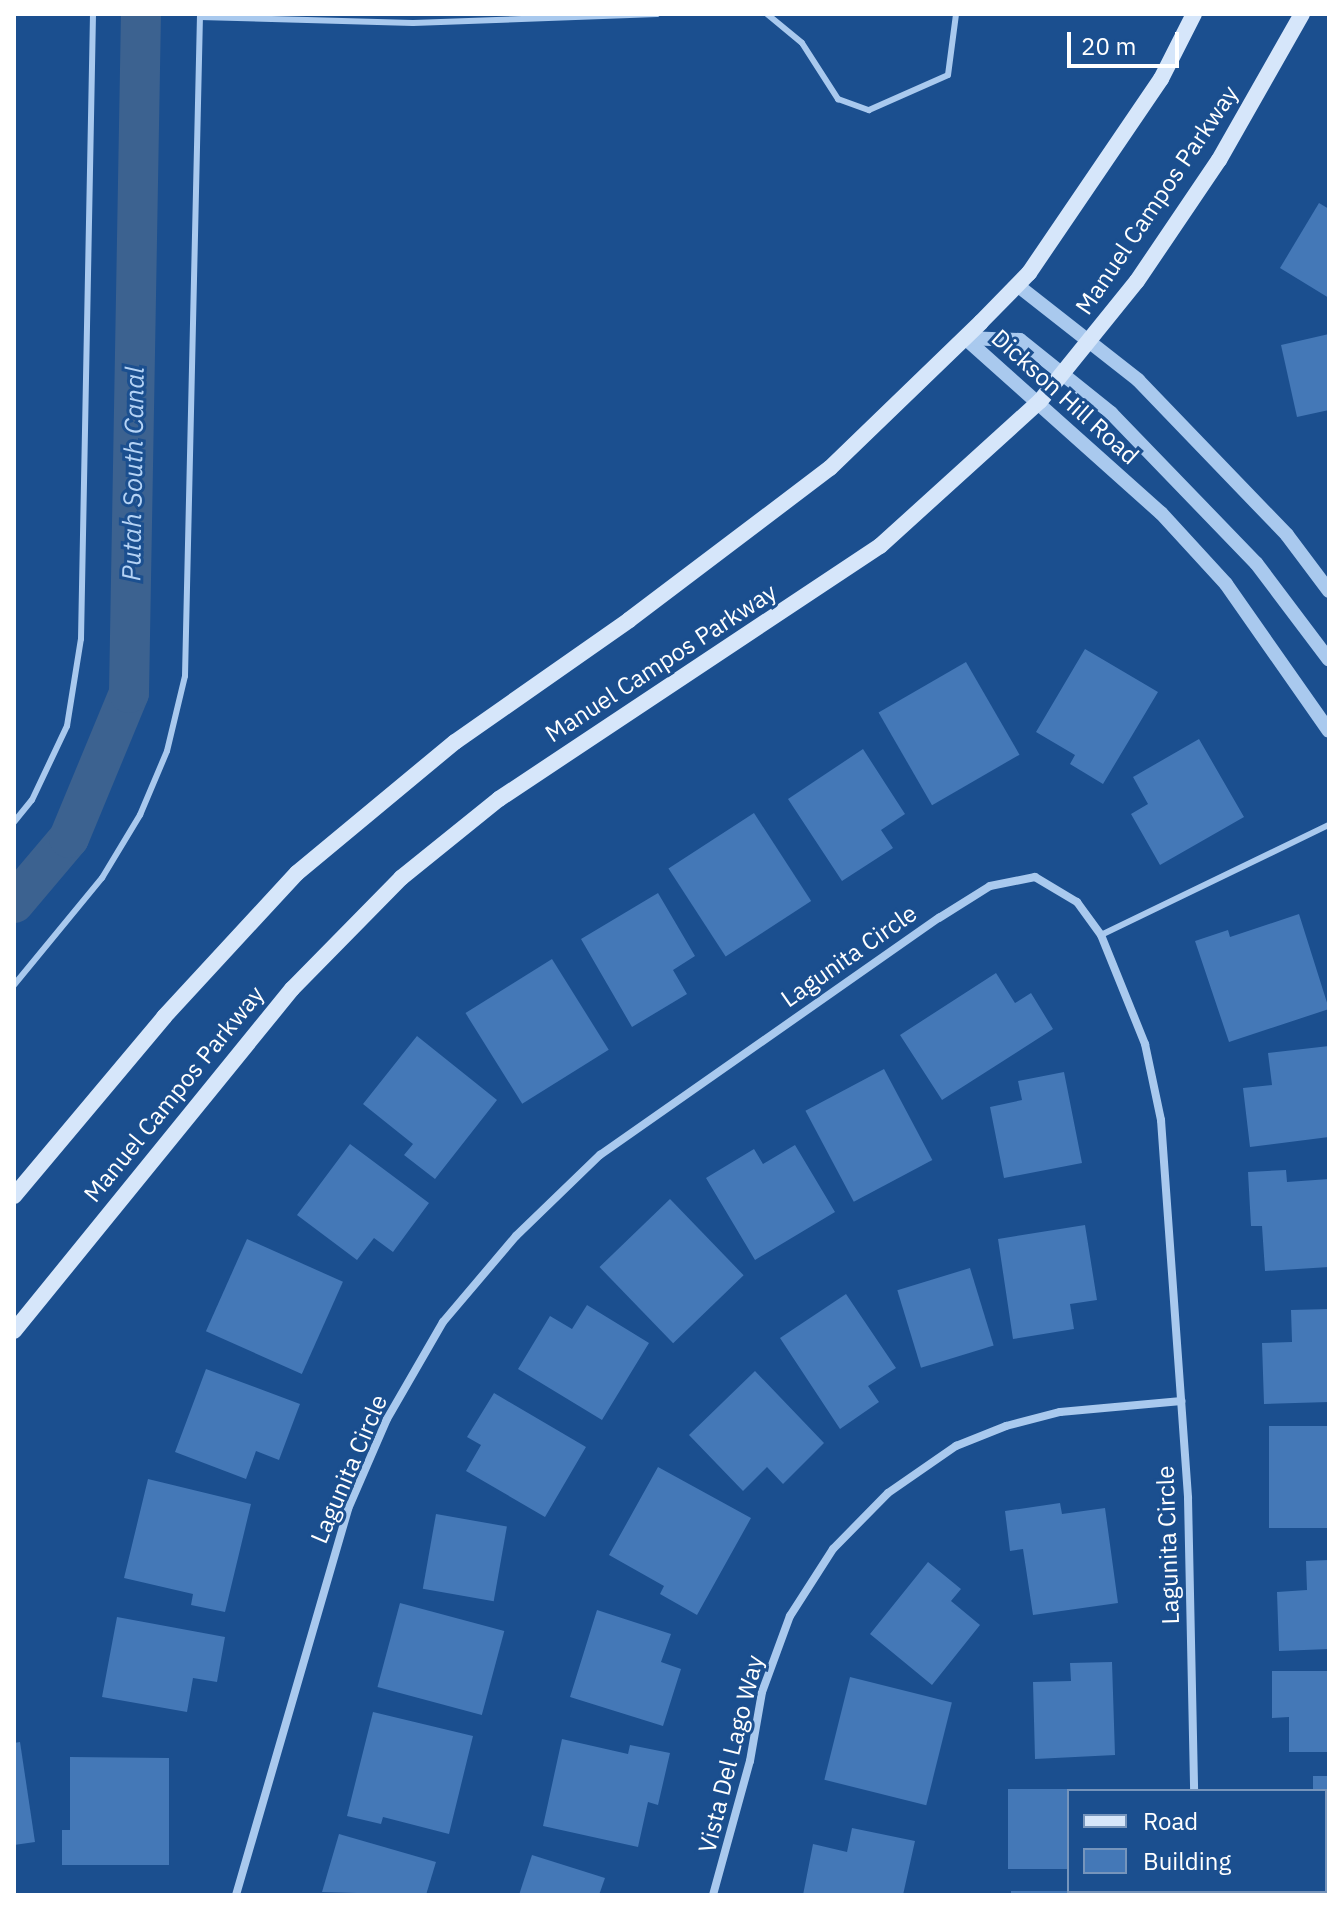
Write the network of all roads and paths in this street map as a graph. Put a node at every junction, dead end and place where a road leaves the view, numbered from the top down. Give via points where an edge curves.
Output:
1 (93, 14) edge
2 (657, 14) edge
3 (767, 14) edge
4 (956, 14) edge
5 (1194, 14) edge
6 (1302, 14) edge
7 (585, 15) edge
8 (200, 16) edge
9 (1017, 285) junction
10 (965, 338) junction
11 (1090, 341) junction
12 (1064, 372) junction
13 (1040, 401) junction
14 (1329, 591) edge
15 (1329, 660) edge
16 (1329, 731) edge
17 (14, 822) edge
18 (1329, 825) edge
19 (1101, 935) junction
20 (14, 985) edge
21 (14, 1196) edge
22 (14, 1331) edge
23 (1182, 1401) junction
24 (1194, 1789) edge
25 (236, 1895) edge
26 (713, 1895) edge

1 - 17 lane via 81,639 67,726 32,800
2 - 7 lane
3 - 4 lane via 802,43 838,99 869,110 948,75
5 - 9 main road, Manuel Campos Parkway via 1161,79
6 - 11 main road, Manuel Campos Parkway via 1219,160
7 - 8 lane via 413,23
8 - 20 lane via 185,676 167,751 140,815 102,878
9 - 10 main road, Manuel Campos Parkway
9 - 11 street
10 - 12 street, Dickson Hill Road via 1020,340
10 - 13 street, Dickson Hill Road
10 - 21 main road, Manuel Campos Parkway via 830,468 629,620 455,742 297,873 164,1017
11 - 12 main road, Manuel Campos Parkway
11 - 14 street via 1211,452
12 - 13 main road, Manuel Campos Parkway
12 - 15 street, Dickson Hill Road via 1183,482 1256,563
13 - 16 street, Dickson Hill Road via 1161,513 1226,584
13 - 22 main road, Manuel Campos Parkway via 880,546 499,799 401,878 292,989
18 - 19 lane
19 - 23 street, Lagunita Circle via 1145,1044 1161,1120
19 - 25 street, Lagunita Circle via 1077,902 1035,877 990,886 600,1155 516,1236 443,1322 387,1419 348,1509
23 - 24 street, Lagunita Circle
23 - 26 street, Vista Del Lago Way via 1060,1412 956,1446 888,1493 833,1549 790,1616 762,1692 750,1761

